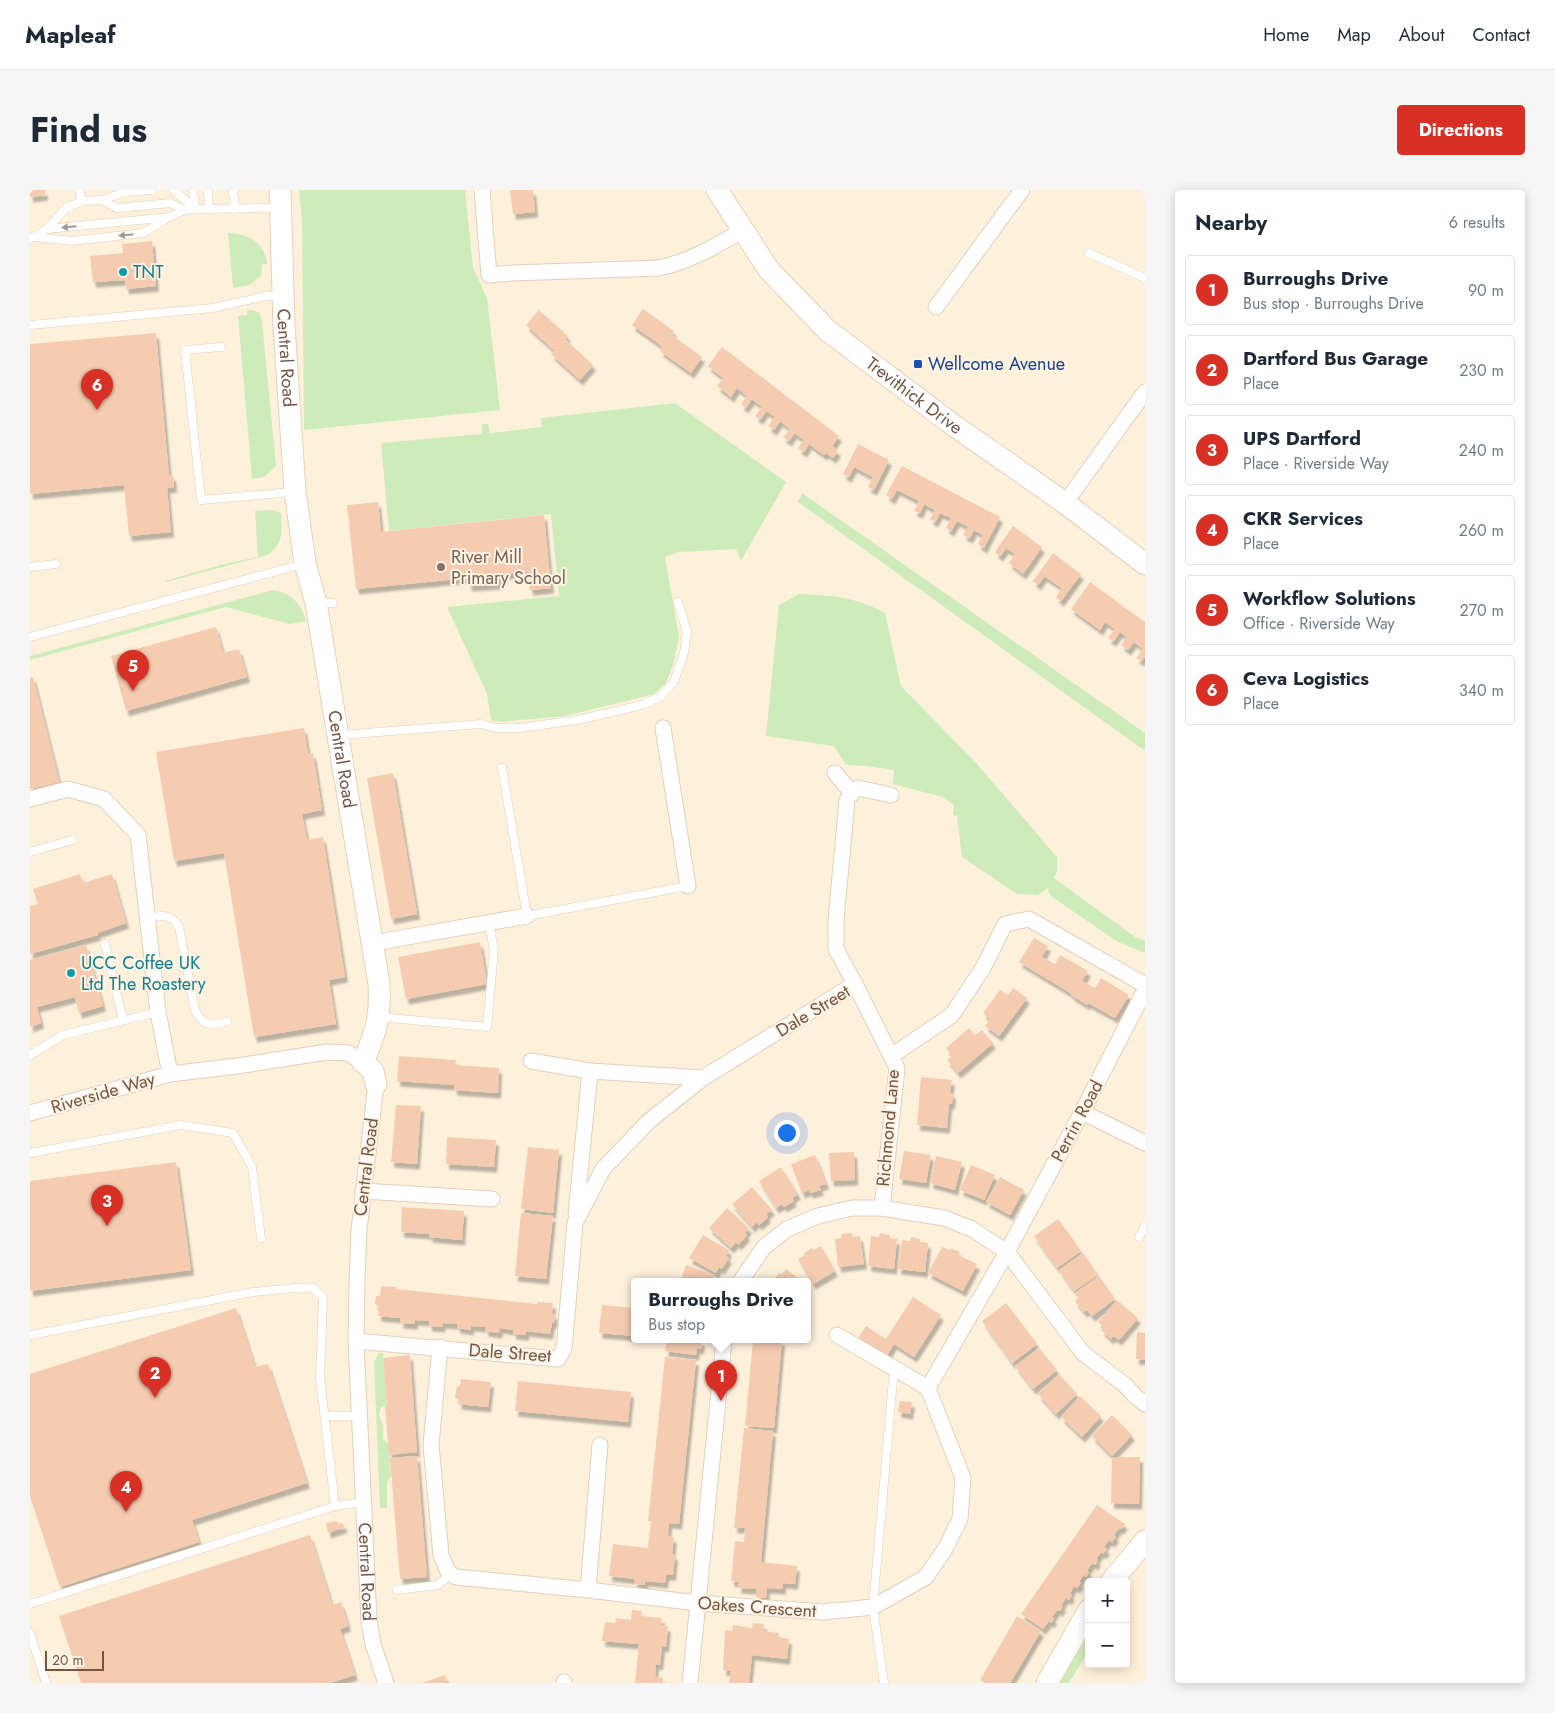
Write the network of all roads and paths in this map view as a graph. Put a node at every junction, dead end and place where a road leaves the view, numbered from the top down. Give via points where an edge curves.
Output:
1 (79, 190) edge
2 (152, 190) edge
3 (174, 190) edge
4 (193, 190) edge
5 (208, 190) edge
6 (233, 190) edge
7 (482, 190) edge
8 (717, 190) edge
9 (1022, 190) edge
10 (280, 199) edge
11 (102, 200) junction
12 (82, 201) junction
13 (195, 209) junction
14 (209, 209) junction
15 (235, 209) junction
16 (185, 210) junction
17 (170, 217) junction
18 (47, 229) junction
19 (743, 230) junction
20 (32, 238) edge
21 (1089, 253) dead end
22 (1145, 278) edge
23 (283, 295) junction
24 (936, 307) dead end
25 (30, 325) edge
26 (221, 347) dead end
27 (1145, 392) edge
28 (295, 492) junction
29 (1065, 504) junction
30 (305, 563) junction
31 (56, 564) dead end
32 (1145, 564) edge
33 (30, 567) edge
34 (678, 602) dead end
35 (30, 637) edge
36 (663, 728) dead end
37 (338, 736) junction
38 (502, 768) dead end
39 (835, 772) dead end
40 (852, 793) junction
41 (891, 795) dead end
42 (30, 799) edge
43 (72, 840) dead end
44 (30, 852) edge
45 (688, 886) joint
46 (527, 916) junction
47 (147, 918) junction
48 (489, 923) junction
49 (373, 943) junction
50 (105, 944) dead end
51 (855, 984) junction
52 (1145, 985) edge
53 (1145, 990) edge
54 (158, 1012) junction
55 (379, 1017) junction
56 (123, 1020) junction
57 (227, 1022) dead end
58 (30, 1056) edge
59 (891, 1056) junction
60 (531, 1061) dead end
61 (363, 1062) junction
62 (590, 1071) junction
63 (170, 1074) junction
64 (703, 1078) junction
65 (376, 1084) joint
66 (1082, 1112) junction
67 (30, 1113) edge
68 (1145, 1143) edge
69 (30, 1153) edge
70 (363, 1190) junction
71 (492, 1199) dead end
72 (882, 1208) junction
73 (575, 1223) junction
74 (1145, 1226) edge
75 (1139, 1237) dead end
76 (261, 1238) dead end
77 (1007, 1252) junction
78 (743, 1278) edge
79 (30, 1335) edge
80 (837, 1335) dead end
81 (356, 1341) junction
82 (724, 1343) edge
83 (440, 1347) junction
84 (894, 1368) junction
85 (1128, 1387) junction
86 (928, 1388) junction
87 (1145, 1391) edge
88 (1145, 1404) edge
89 (325, 1416) junction
90 (359, 1416) junction
91 (600, 1445) dead end
92 (363, 1502) junction
93 (335, 1506) junction
94 (1145, 1541) edge
95 (451, 1574) junction
96 (1115, 1578) edge
97 (397, 1590) dead end
98 (588, 1590) junction
99 (698, 1603) junction
100 (30, 1604) edge
101 (873, 1607) junction
102 (1085, 1614) edge
103 (30, 1633) edge
104 (46, 1683) edge
105 (386, 1683) edge
106 (690, 1683) edge
107 (884, 1683) edge
108 (1047, 1683) edge

1 - 12 lane
2 - 11 lane via 125,192
3 - 13 lane
4 - 13 lane
5 - 14 lane
6 - 15 lane
7 - 19 street via 490,275 658,268 701,254
8 - 19 street, Trevithick Drive
9 - 24 street
10 - 15 lane
10 - 23 street, Central Road
11 - 12 lane
11 - 16 lane via 117,208 170,203
12 - 18 lane via 66,208
13 - 14 lane
13 - 16 lane
14 - 15 lane
16 - 17 lane
17 -> 18 lane
17 -> 20 lane via 142,233 72,241
18 - 20 lane
19 - 29 street, Trevithick Drive via 769,270 827,330
21 - 22 lane
23 - 25 lane via 213,308
23 - 28 street, Central Road
26 - 28 lane via 185,350 201,500
27 - 29 street
28 - 30 street, Central Road
29 - 32 street, Trevithick Drive
30 - 35 lane
30 - 37 street, Central Road via 325,603 324,652
31 - 33 lane
34 - 37 lane via 687,632 674,682 660,697 642,705 577,720 519,728 481,724
36 - 45 street
37 - 49 street, Central Road
38 - 46 lane
39 - 40 street
40 - 41 street via 858,788
40 - 51 street via 847,800 836,949
42 - 47 street, Riverside Way via 68,789 104,799 138,836
43 - 44 lane
45 - 46 lane
46 - 48 street
47 - 54 street, Riverside Way
47 - 57 lane via 166,915 179,927 195,1011 200,1020 214,1025
48 - 49 street
48 - 55 lane via 494,950 487,1027
49 - 55 street, Central Road via 379,984
50 - 56 lane
51 - 59 street, Dale Street
51 - 64 street, Dale Street
52 - 59 street, Richmond Lane via 1029,918 1004,924 983,968 952,1015
53 - 66 street, Perrin Road
54 - 56 lane
54 - 63 street, Riverside Way
55 - 61 street, Central Road
56 - 58 lane via 63,1035
59 - 72 street, Richmond Lane via 897,1068
60 - 62 street
61 - 63 street via 348,1053 328,1052
61 - 65 street, Central Road via 373,1071
62 - 64 street
62 - 73 street, Dale Street
63 - 67 street, Riverside Way
64 - 73 street, Dale Street via 649,1121 603,1169
65 - 70 street, Central Road
66 - 68 street
66 - 77 street, Perrin Road
69 - 76 lane via 181,1125 233,1133 252,1168
70 - 71 street
70 - 81 street, Central Road
72 - 77 street via 944,1218 972,1229
72 - 78 street via 852,1208 818,1216 787,1229 764,1247
73 - 83 street, Dale Street via 565,1344 558,1359
74 - 75 lane
77 - 85 street via 1083,1354
77 - 86 street
79 - 89 lane via 253,1292 313,1288 323,1297 320,1377
80 - 84 street
81 - 83 street, Dale Street
81 - 90 street, Central Road
82 - 99 street
83 - 95 street via 431,1445 441,1555
84 - 86 street
84 - 101 lane
85 - 87 street
85 - 88 street
86 - 101 street, Oakes Crescent via 963,1478 960,1519 926,1577
89 - 90 lane
89 - 93 lane
90 - 92 street, Central Road
91 - 98 street
92 - 93 lane
92 - 105 street, Central Road via 369,1621
93 - 100 lane
94 - 96 street
95 - 97 lane via 438,1585
95 - 98 street, Oakes Crescent via 464,1579
98 - 99 street, Oakes Crescent
99 - 101 street, Oakes Crescent via 823,1612
99 - 106 street
101 - 107 lane
102 - 108 street
103 - 104 lane

